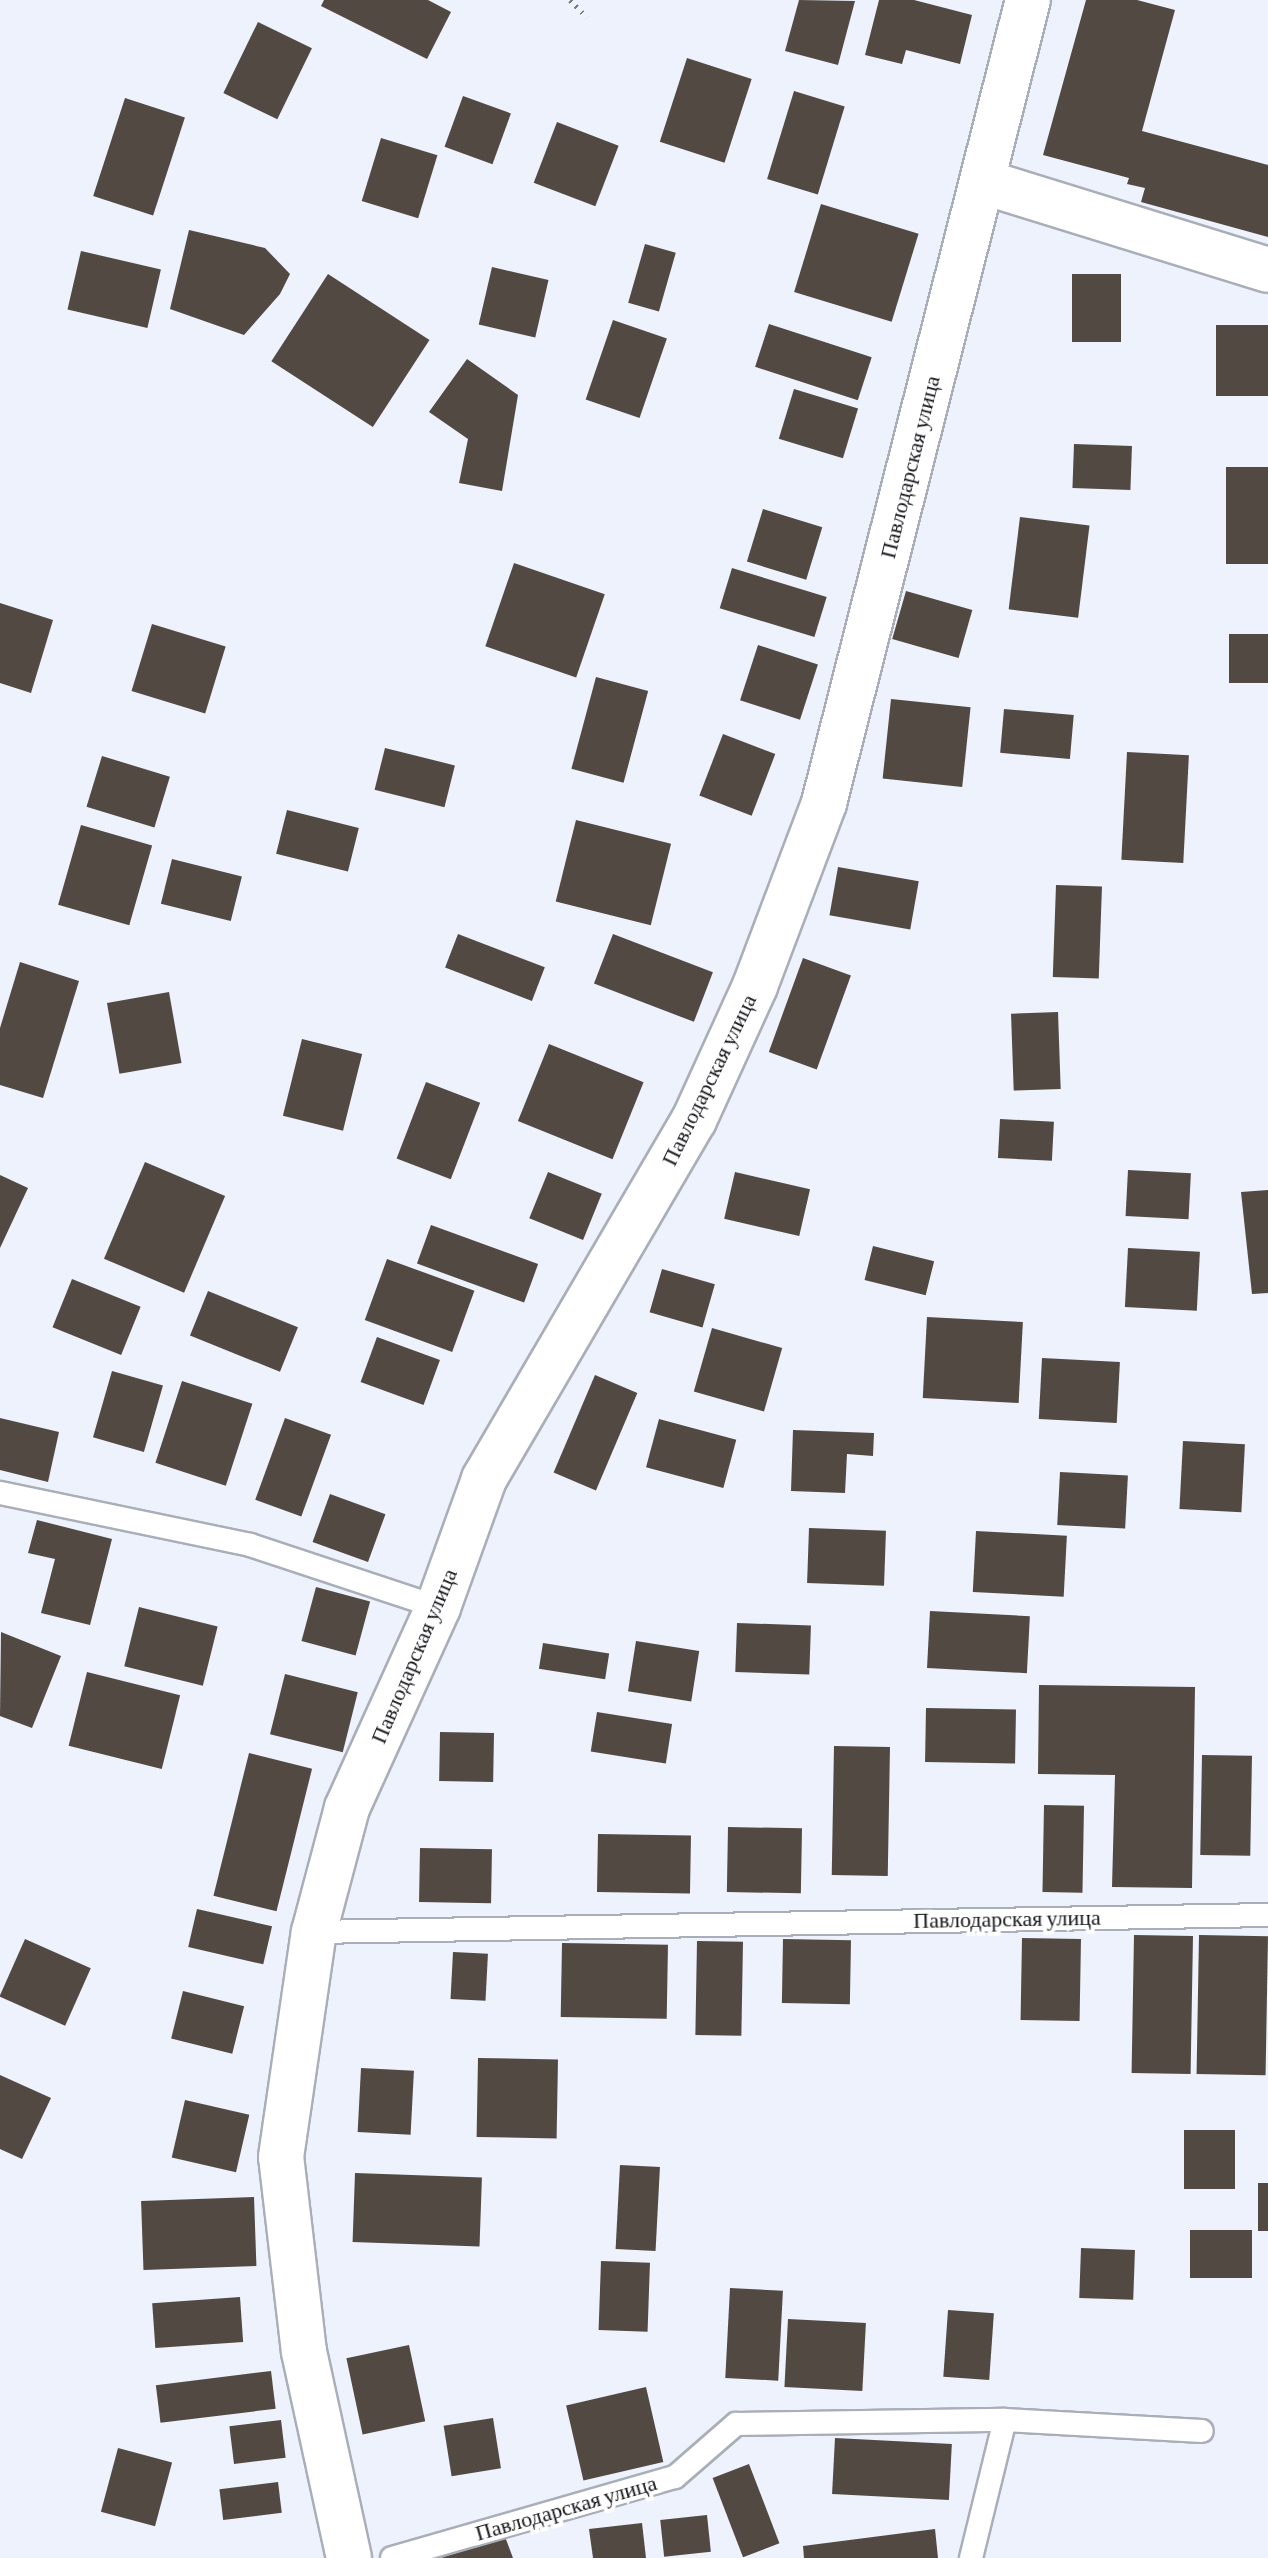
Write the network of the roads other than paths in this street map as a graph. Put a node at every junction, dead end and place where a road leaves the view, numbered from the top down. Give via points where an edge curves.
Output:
1 (1028, 0) edge
2 (984, 182) junction
3 (1268, 270) edge
4 (0, 1493) edge
5 (438, 1607) junction
6 (1268, 1915) edge
7 (314, 1932) junction
8 (1005, 2420) junction
9 (1202, 2431) dead end
10 (349, 2558) edge
11 (392, 2558) edge
12 (971, 2558) edge

1 - 2 street, Павлодарская улица
2 - 3 street
2 - 5 street, Павлодарская улица via 824,803 755,986 694,1120 484,1479
4 - 5 lane via 250,1545
5 - 7 street, Павлодарская улица via 347,1808
6 - 7 lane, Павлодарская улица
7 - 10 street, Павлодарская улица via 281,2157 304,2352
8 - 9 lane, Павлодарская улица
8 - 11 lane, Павлодарская улица via 736,2424 675,2477
8 - 12 lane

